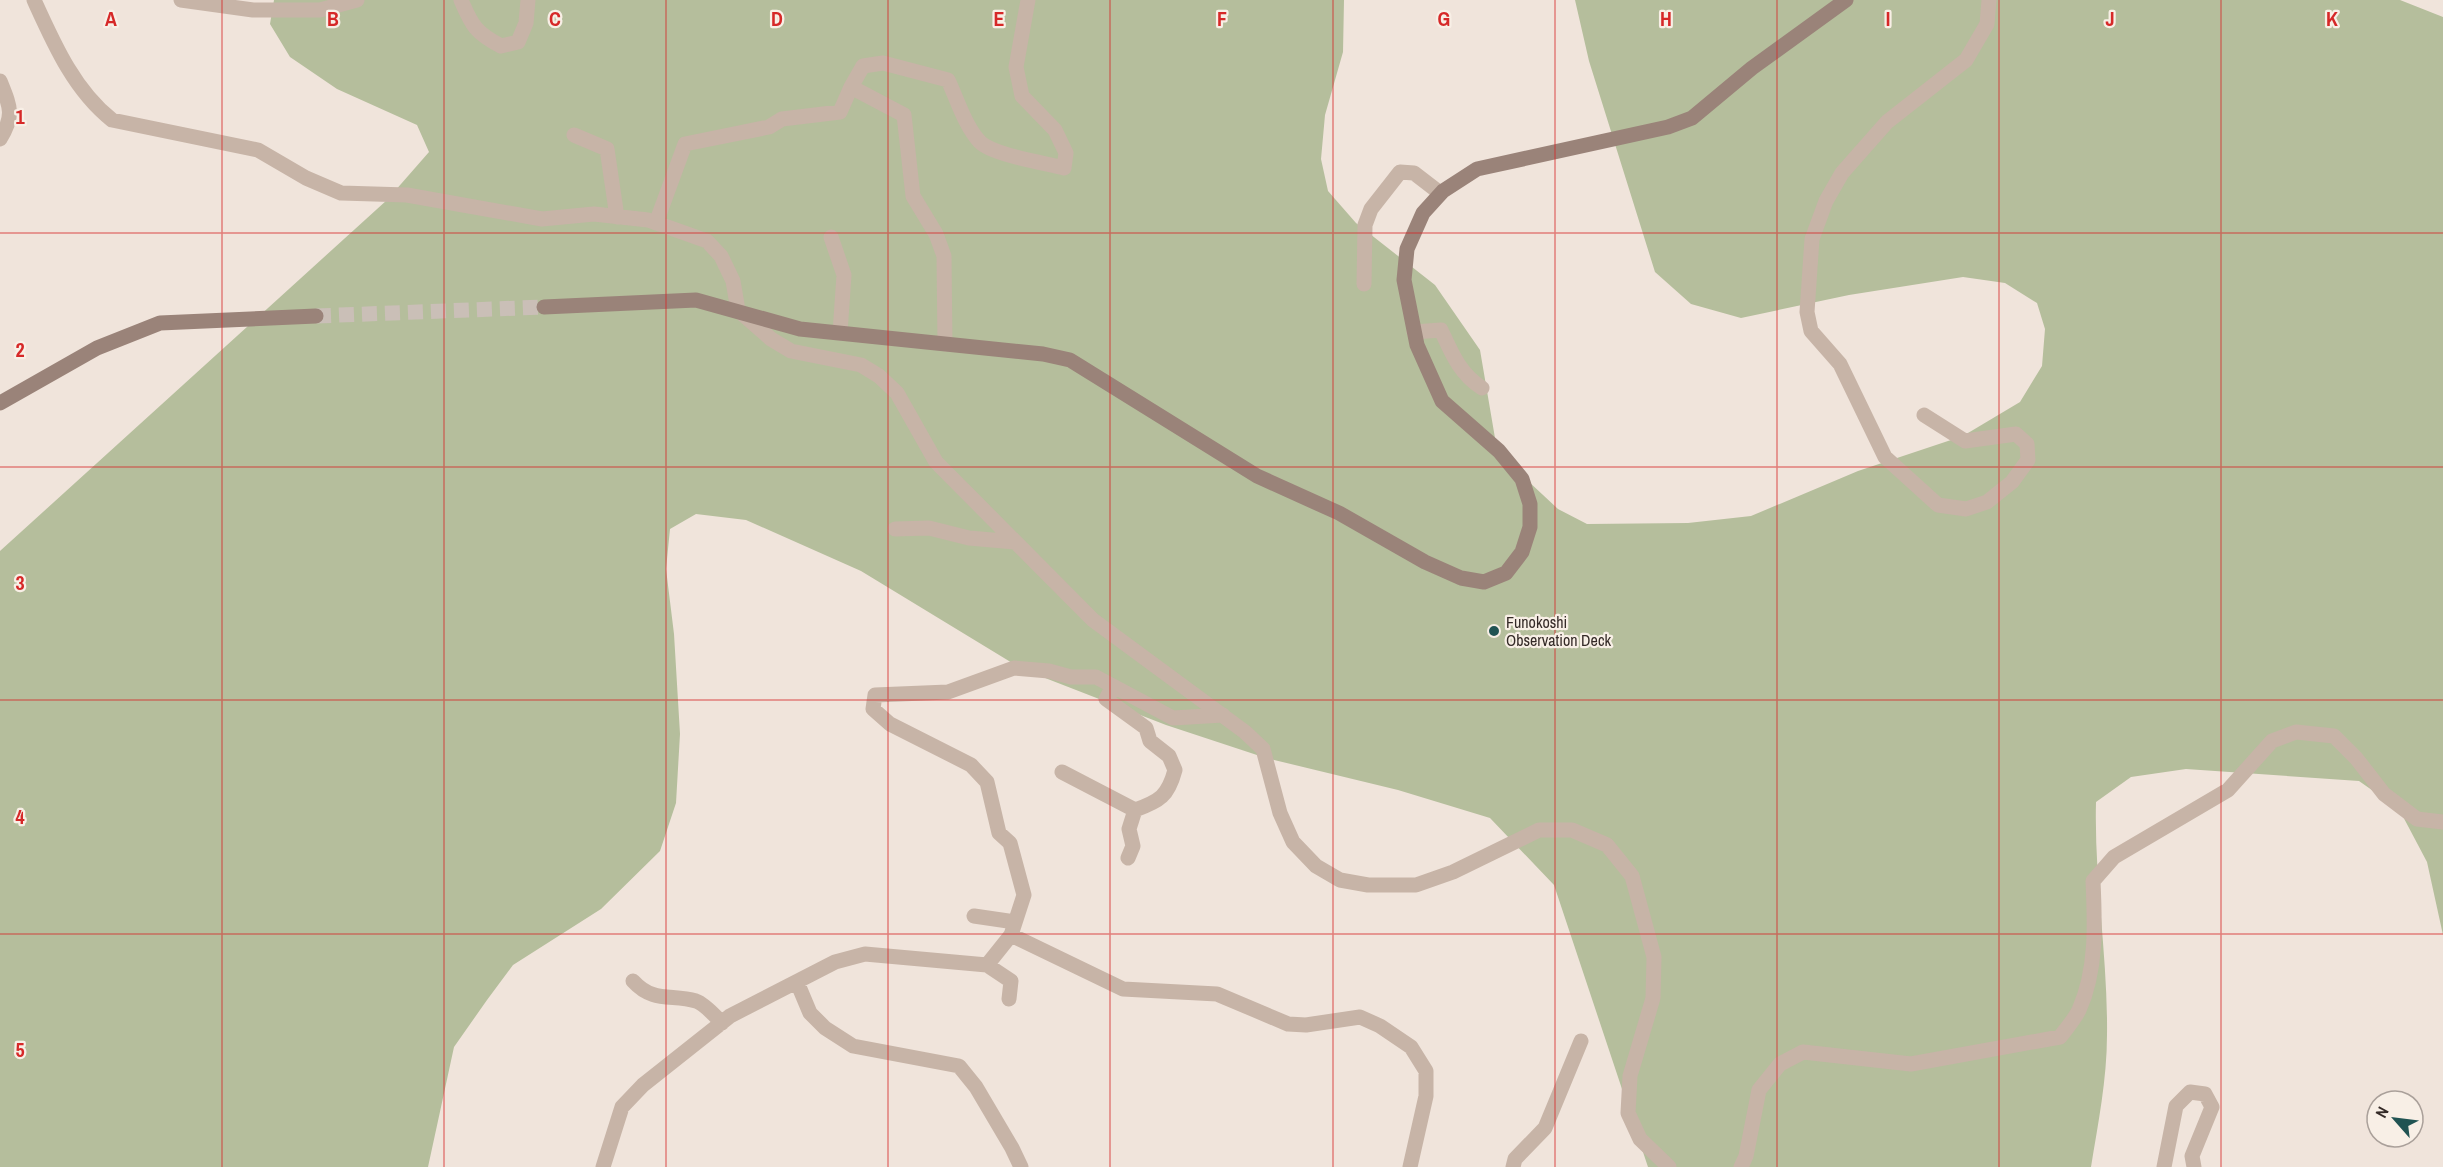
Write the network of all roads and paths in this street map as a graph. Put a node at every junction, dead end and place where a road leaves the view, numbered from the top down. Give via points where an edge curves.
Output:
1 (34, 0) edge
2 (181, 0) edge
3 (357, 0) edge
4 (461, 0) edge
5 (528, 0) edge
6 (1028, 0) edge
7 (1846, 0) edge
8 (1989, 0) edge
9 (0, 81) edge
10 (851, 87) junction
11 (574, 135) dead end
12 (0, 140) edge
13 (1440, 194) junction
14 (617, 217) junction
15 (656, 224) junction
16 (831, 237) dead end
17 (1364, 284) dead end
18 (544, 307) tunnel mouth
19 (738, 310) junction
20 (316, 316) tunnel mouth
21 (1414, 332) junction
22 (840, 333) junction
23 (945, 344) junction
24 (1482, 388) dead end
25 (0, 404) edge
26 (1924, 416) dead end
27 (895, 529) dead end
28 (1015, 542) junction
29 (1113, 686) junction
30 (1223, 715) junction
31 (1062, 772) dead end
32 (1135, 810) junction
33 (2443, 822) edge
34 (1128, 858) dead end
35 (974, 916) dead end
36 (1013, 929) junction
37 (987, 965) junction
38 (633, 981) dead end
39 (797, 982) junction
40 (1009, 999) dead end
41 (722, 1023) junction
42 (1581, 1041) dead end
43 (603, 1167) edge
44 (1021, 1167) edge
45 (1410, 1167) edge
46 (1513, 1167) edge
47 (1669, 1167) edge
48 (1741, 1167) edge
49 (2164, 1167) edge
50 (2194, 1167) edge

1 - 14 street via 60,57 95,107 112,120 258,150 341,193 406,195 542,219 594,214
2 - 3 street via 264,10 320,10
4 - 5 street via 480,35 501,46 518,42 526,22
6 - 10 street via 1016,67 1022,96 1055,130 1066,153 1064,168 1002,153 981,143 948,80 883,63 863,66
7 - 13 street via 1752,68 1692,118 1668,127 1477,169
8 - 26 street via 1987,24 1966,60 1887,122 1842,173 1812,239 1807,312 1811,330 1840,364 1885,457 1938,505 1966,509 1988,502 2012,482 2028,460 2027,444 2016,434 1965,441
9 - 12 street via 10,108 8,126
10 - 15 street via 840,112 782,119 769,127 685,144
10 - 23 street via 904,115 913,196 944,256
11 - 14 street via 607,149
13 - 17 street via 1414,173 1400,172 1371,209 1365,225
13 - 21 street via 1423,213 1407,249 1404,280
14 - 15 street
15 - 19 street via 707,241 721,256 734,281
16 - 22 street via 844,275
18 - 19 street via 696,300
19 - 22 street via 800,329
19 - 28 street via 791,351 861,365 879,376 897,393 936,462
20 - 25 street via 160,323 97,348
21 - 23 street via 1442,400 1499,451 1522,479 1530,504 1530,527 1522,552 1506,573 1484,582 1461,578 1425,562 1339,513 1257,476 1070,360
21 - 24 street via 1441,330 1458,368
22 - 23 street
27 - 28 street via 929,528 969,538
28 - 30 street via 1093,620
29 - 30 street via 1173,718
29 - 32 street via 1106,699 1146,728 1150,741 1169,756 1175,770 1171,786 1157,802
29 - 36 street via 1096,677 1014,668 948,692 875,695 873,709 890,724 971,765 987,782 999,833 1010,843 1024,895
30 - 47 street via 1263,749 1280,813 1293,842 1316,866 1340,880 1368,885 1416,885 1453,872 1539,830 1572,830 1607,845 1632,876 1654,957 1653,998 1630,1076 1628,1113 1640,1139
31 - 32 street
32 - 34 street via 1129,829 1133,846
33 - 48 street via 2417,819 2384,794 2334,736 2296,732 2272,741 2228,790 2114,857 2093,881 2095,922 2089,982 2078,1013 2060,1037 1911,1064 1803,1052 1780,1064 1759,1090
35 - 36 street
36 - 37 street
36 - 45 street via 1123,989 1216,994 1288,1024 1360,1017 1380,1026 1411,1047 1425,1071 1426,1096
37 - 39 street via 865,954 835,962
37 - 40 street via 1011,981
38 - 41 street via 652,995 698,1002
39 - 41 street
39 - 44 street via 810,1012 825,1028 853,1046 959,1066 976,1087
41 - 43 street via 643,1085 622,1107
42 - 46 street via 1545,1128 1515,1159
49 - 50 street via 2176,1106 2190,1092 2205,1094 2211,1107 2192,1156

